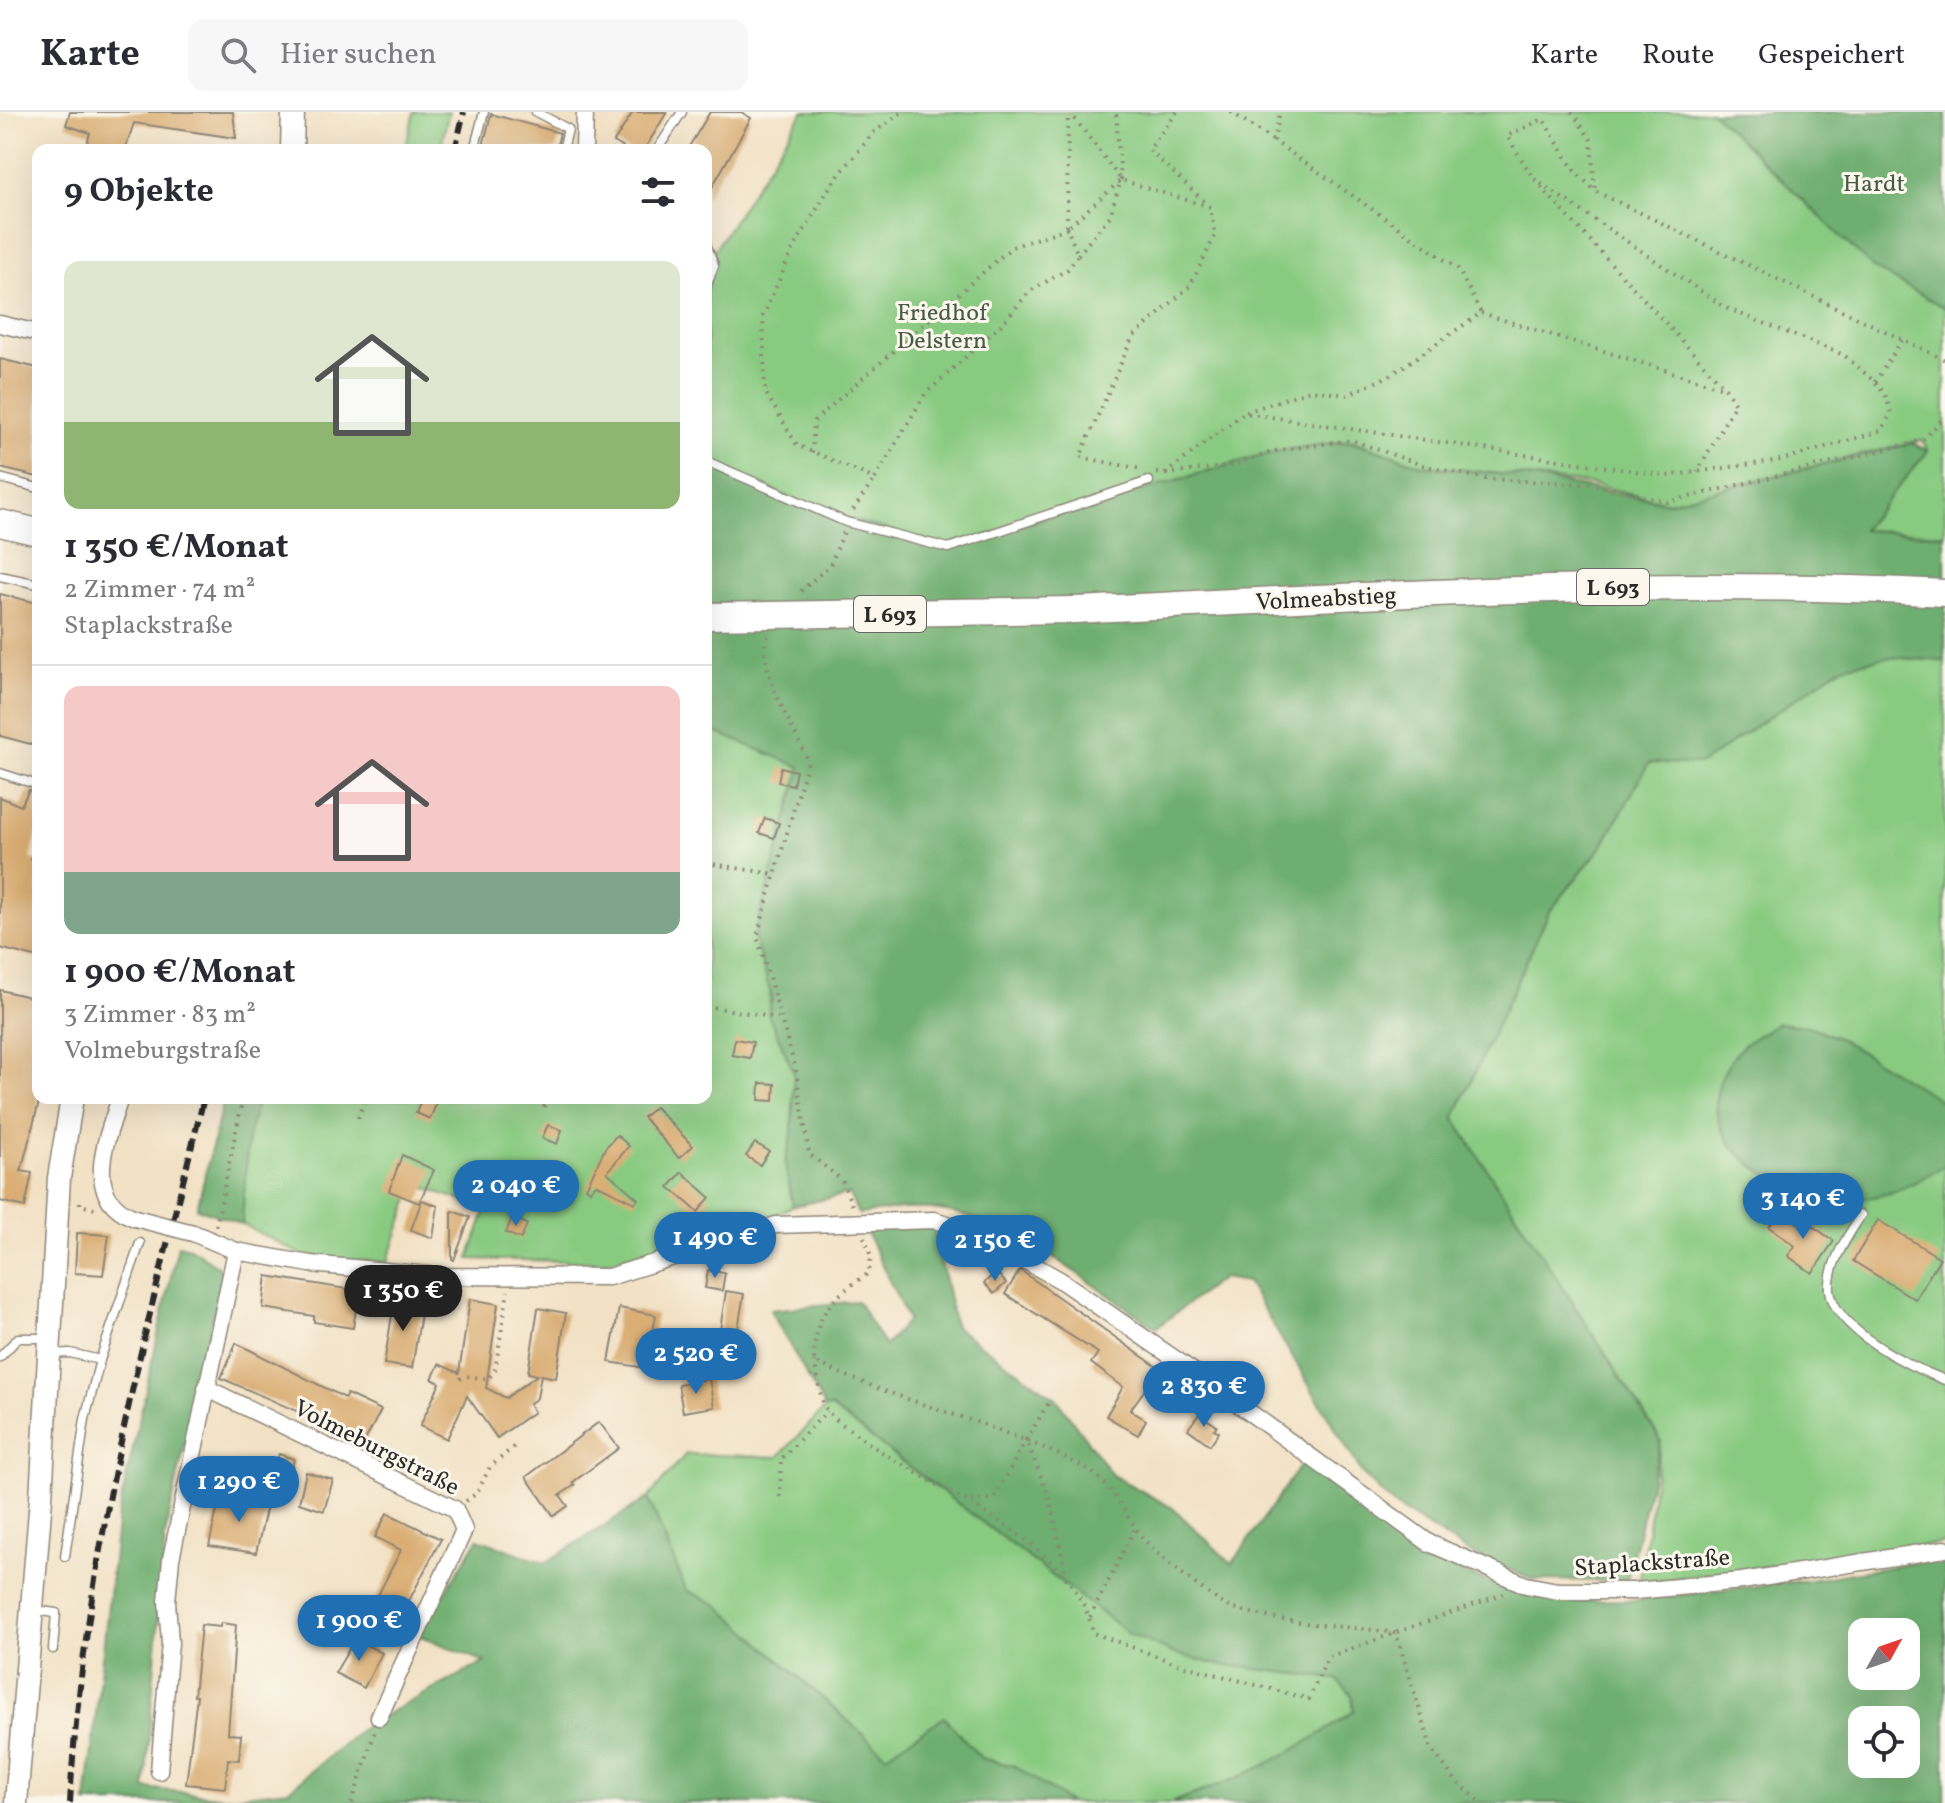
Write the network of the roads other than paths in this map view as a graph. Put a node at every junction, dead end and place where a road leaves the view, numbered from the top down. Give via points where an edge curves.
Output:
1 (293, 112) edge
2 (484, 112) edge
3 (536, 112) edge
4 (585, 112) edge
5 (682, 112) edge
6 (292, 144) edge
7 (476, 144) edge
8 (564, 144) edge
9 (584, 144) edge
10 (661, 144) edge
11 (0, 324) edge
12 (32, 332) edge
13 (712, 464) edge
14 (0, 478) edge
15 (1149, 481) road end
16 (32, 486) edge
17 (0, 523) edge
18 (32, 531) edge
19 (0, 576) edge
20 (32, 583) edge
21 (1945, 593) edge
22 (712, 616) edge
23 (0, 773) edge
24 (32, 783) edge
25 (71, 1104) edge
26 (118, 1104) edge
27 (1861, 1215) dead end
28 (140, 1243) dead end
29 (236, 1251) junction
30 (49, 1346) junction
31 (0, 1357) edge
32 (100, 1360) junction
33 (1945, 1380) edge
34 (206, 1388) junction
35 (1945, 1549) edge
36 (65, 1556) dead end
37 (33, 1610) junction
38 (53, 1649) dead end
39 (379, 1717) road end
40 (159, 1771) dead end
41 (16, 1803) edge

1 - 6 street
2 - 7 lane
3 - 8 lane via 568,129
4 - 9 street
5 - 10 lane
11 - 12 street
13 - 15 lane via 846,522 948,548
14 - 16 lane
17 - 18 main road
19 - 20 lane
21 - 22 main road, Volmeabstieg / L 693, bridge via 1741,585 1615,587 1074,610
23 - 24 lane
25 - 30 street via 59,1178
26 - 29 street, Staplackstraße, bridge via 100,1158 112,1204 135,1218
27 - 33 lane via 1840,1250 1829,1286 1833,1304 1896,1358
28 - 32 lane
29 - 34 street
29 - 35 street, Staplackstraße via 437,1276 609,1277 776,1225 934,1220 1012,1251 1197,1374 1429,1543 1526,1585 1558,1591 1635,1591 1742,1581
30 - 31 lane via 18,1338
30 - 32 lane
30 - 37 street
32 - 36 lane via 85,1419
34 - 39 street, Volmeburgstraße via 455,1509 464,1530
34 - 40 street via 171,1559
37 - 38 lane via 56,1613
37 - 41 street

